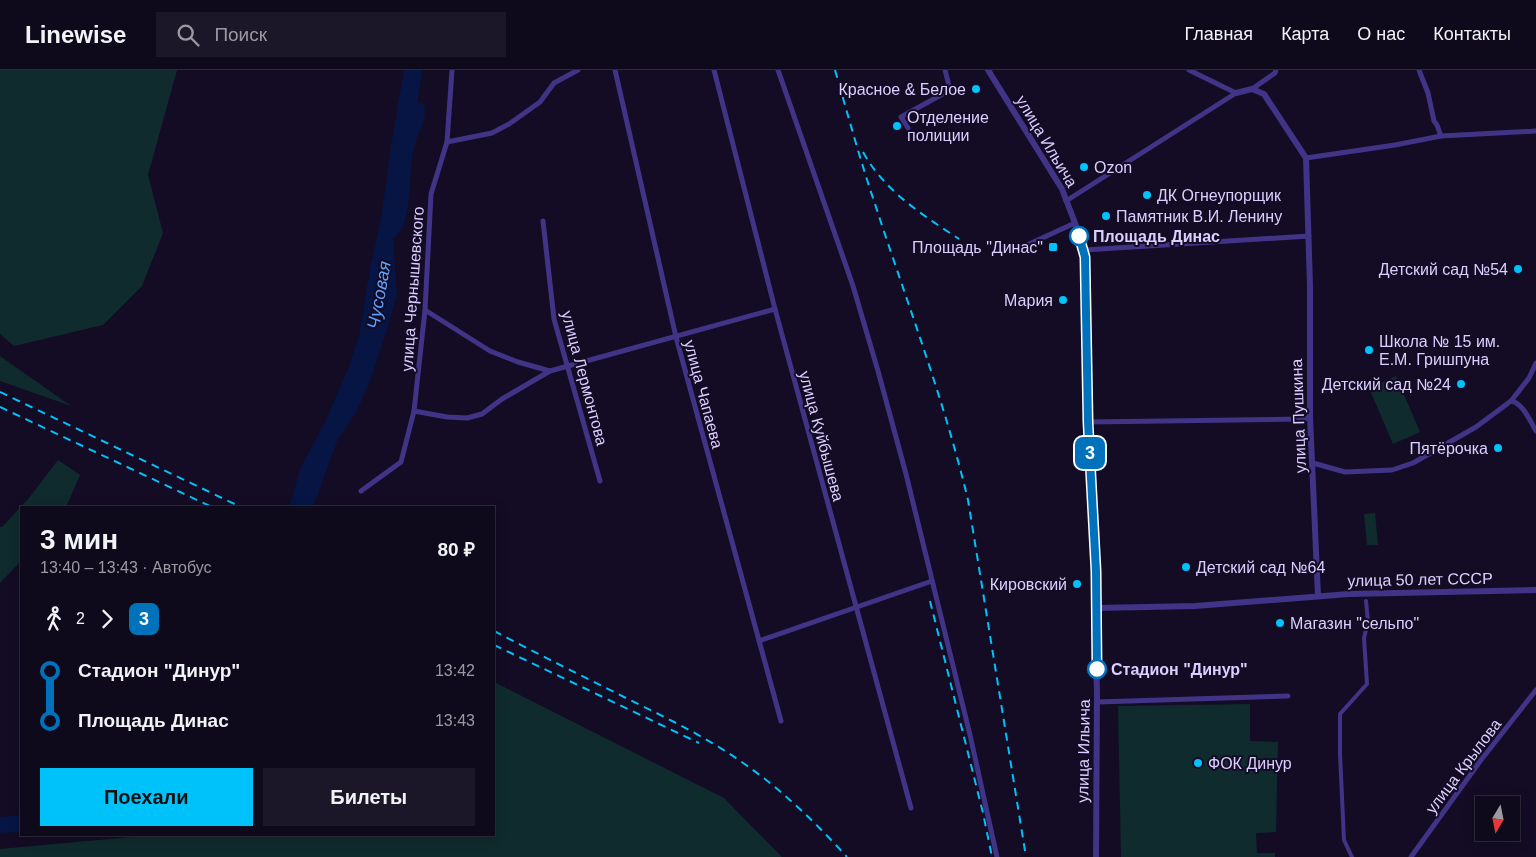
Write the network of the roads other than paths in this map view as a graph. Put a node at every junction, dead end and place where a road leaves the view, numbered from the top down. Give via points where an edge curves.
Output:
1 (452, 70) edge
2 (578, 70) edge
3 (615, 70) edge
4 (714, 70) edge
5 (778, 70) edge
6 (945, 70) edge
7 (988, 70) edge
8 (1189, 70) edge
9 (1276, 70) edge
10 (1419, 70) edge
11 (1252, 89) junction
12 (1236, 92) junction
13 (908, 128) dead end
14 (1536, 131) edge
15 (1441, 136) junction
16 (447, 142) junction
17 (1306, 158) junction
18 (1066, 201) junction
19 (543, 221) dead end
20 (1075, 223) junction
21 (1309, 236) junction
22 (1016, 250) dead end
23 (1084, 250) junction
24 (775, 309) junction
25 (425, 310) junction
26 (676, 337) junction
27 (1536, 363) edge
28 (568, 365) junction
29 (550, 371) junction
30 (1511, 401) junction
31 (414, 411) junction
32 (1310, 417) junction
33 (1088, 422) junction
34 (1536, 431) edge
35 (1313, 463) junction
36 (600, 482) dead end
37 (361, 491) dead end
38 (932, 581) junction
39 (1536, 590) edge
40 (1318, 596) junction
41 (1366, 601) dead end
42 (856, 608) junction
43 (1096, 608) junction
44 (759, 641) junction
45 (1536, 690) edge
46 (1288, 696) dead end
47 (1096, 702) junction
48 (781, 721) dead end
49 (911, 808) dead end
50 (997, 857) edge
51 (1096, 857) edge
52 (1352, 857) edge
53 (1411, 857) edge

1 - 16 street, улица Чернышевского
2 - 16 street via 554,83 540,102 492,134
3 - 26 street, улица Чапаева
4 - 24 street, улица Куйбышева
5 - 38 street via 876,362
6 - 13 street via 950,90 901,117
7 - 18 street, улица Ильича via 1060,186
8 - 12 street
9 - 11 street
10 - 15 street
11 - 12 street
11 - 17 street via 1264,94
12 - 18 street
14 - 15 street
15 - 17 street
16 - 25 street, улица Чернышевского via 431,194
17 - 21 street, улица Пушкина
18 - 20 street, улица Ильича
19 - 28 street, улица Лермонтова via 554,319
20 - 22 street
20 - 23 street, улица Ильича
21 - 23 street
21 - 32 street, улица Пушкина
23 - 33 street, улица Ильича
24 - 26 street
24 - 42 street, улица Куйбышева
25 - 29 street via 490,351
25 - 31 street, улица Чернышевского
26 - 28 street
26 - 44 street, улица Чапаева
27 - 30 street
28 - 29 street
28 - 36 street, улица Лермонтова
29 - 31 street via 482,414 467,418
30 - 34 street via 1521,406
30 - 35 street via 1476,427 1403,468 1345,472
31 - 37 street, улица Чернышевского via 401,462
32 - 33 street
32 - 35 street, улица Пушкина
33 - 43 street, улица Ильича
35 - 40 street, улица Пушкина
38 - 42 street
38 - 50 street
39 - 40 street, улица 50 лет СССР
40 - 43 street, улица 50 лет СССР via 1204,605
41 - 52 street via 1367,684 1340,714 1344,840
42 - 44 street
42 - 49 street, улица Куйбышева
43 - 47 street, улица Ильича
44 - 48 street, улица Чапаева
45 - 53 street, улица Крылова
46 - 47 street
47 - 51 street, улица Ильича

